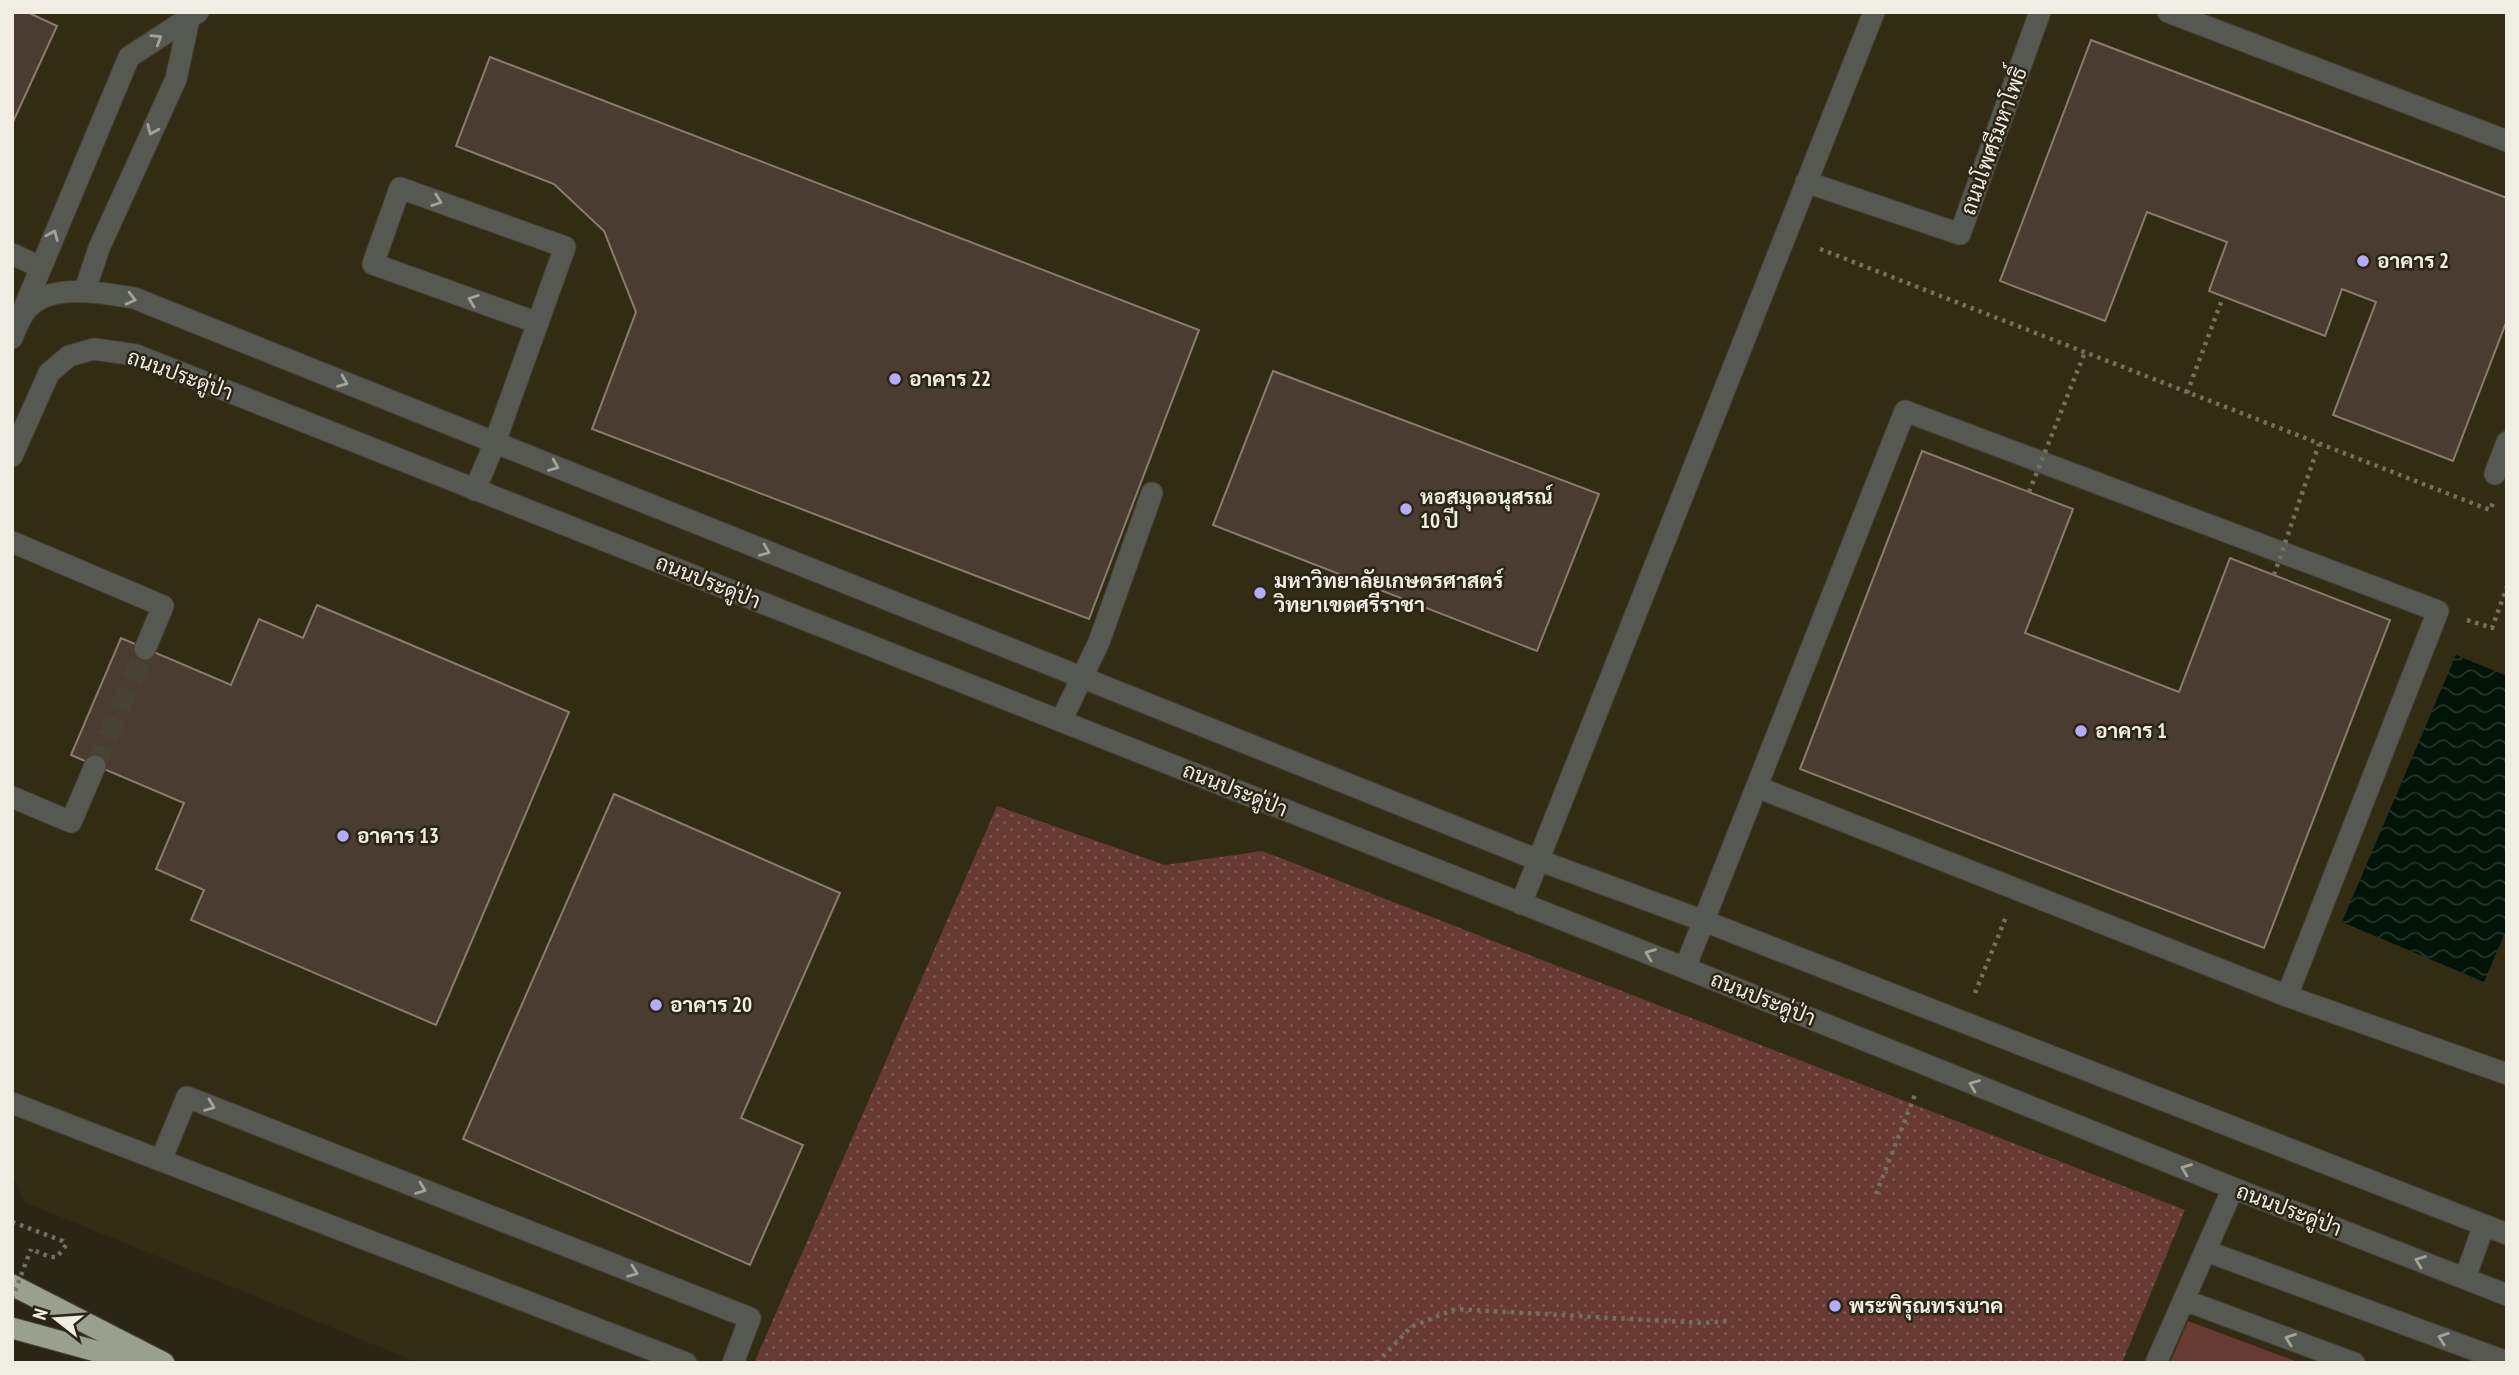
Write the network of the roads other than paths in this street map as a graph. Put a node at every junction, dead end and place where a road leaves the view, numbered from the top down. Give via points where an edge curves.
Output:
1 (1874, 12) edge
2 (2040, 12) edge
3 (2168, 12) edge
4 (194, 16) edge
5 (2507, 141) edge
6 (1806, 182) junction
7 (12, 254) edge
8 (40, 267) junction
9 (85, 290) junction
10 (538, 323) junction
11 (16, 330) edge
12 (495, 442) junction
13 (2507, 442) edge
14 (12, 456) edge
15 (2495, 474) dead end
16 (475, 490) junction
17 (1152, 493) dead end
18 (12, 542) edge
19 (145, 649) tunnel mouth
20 (1081, 679) junction
21 (1061, 721) junction
22 (95, 766) tunnel mouth
23 (1757, 788) junction
24 (12, 797) edge
25 (1538, 860) junction
26 (1521, 904) junction
27 (1704, 921) junction
28 (1685, 968) junction
29 (2287, 996) junction
30 (2507, 1074) edge
31 (12, 1103) edge
32 (161, 1160) junction
33 (2233, 1188) junction
34 (2484, 1226) junction
35 (2507, 1234) edge
36 (2206, 1251) junction
37 (2465, 1278) junction
38 (12, 1285) edge
39 (2507, 1294) edge
40 (2184, 1300) junction
41 (12, 1328) edge
42 (2507, 1362) edge
43 (139, 1363) edge
44 (164, 1363) edge
45 (686, 1363) edge
46 (733, 1363) edge
47 (2156, 1363) edge
48 (2354, 1363) edge

1 - 6 street
2 - 6 street, ถนนโพศรีมหาโพธิ์ via 1960,234
3 - 5 street
8 -> 4 street via 128,57
4 -> 9 street via 176,79 99,248
6 - 25 street
7 - 8 street
8 - 11 street
9 - 11 street via 47,297 29,307
9 -> 12 street via 134,298
10 -> 10 street via 373,264 400,188 565,247
10 - 12 street
12 - 16 street
12 -> 20 street
13 - 15 street
14 - 16 street, ถนนประดู่ป่า via 49,373 69,356 94,349 136,355
16 - 21 street, ถนนประดู่ป่า
17 - 20 street via 1099,642
18 - 19 street via 163,606
20 - 21 street
20 - 25 street
21 - 26 street, ถนนประดู่ป่า
22 - 24 street via 71,821
23 - 27 street
23 - 29 street
23 - 29 street via 1905,411 2438,611
25 - 26 street
25 - 27 street
28 -> 26 street, ถนนประดู่ป่า
27 - 28 street
27 - 34 street
33 -> 28 street, ถนนประดู่ป่า
29 - 30 street
31 - 32 street
32 - 45 street
32 -> 46 street via 187,1097 750,1318
33 - 36 street
37 -> 33 street, ถนนประดู่ป่า
34 - 35 street
34 - 37 street
36 - 40 street
42 -> 36 street
37 - 39 street, ถนนประดู่ป่า
38 - 44 highway
40 - 47 street
48 -> 40 street
41 - 43 highway

